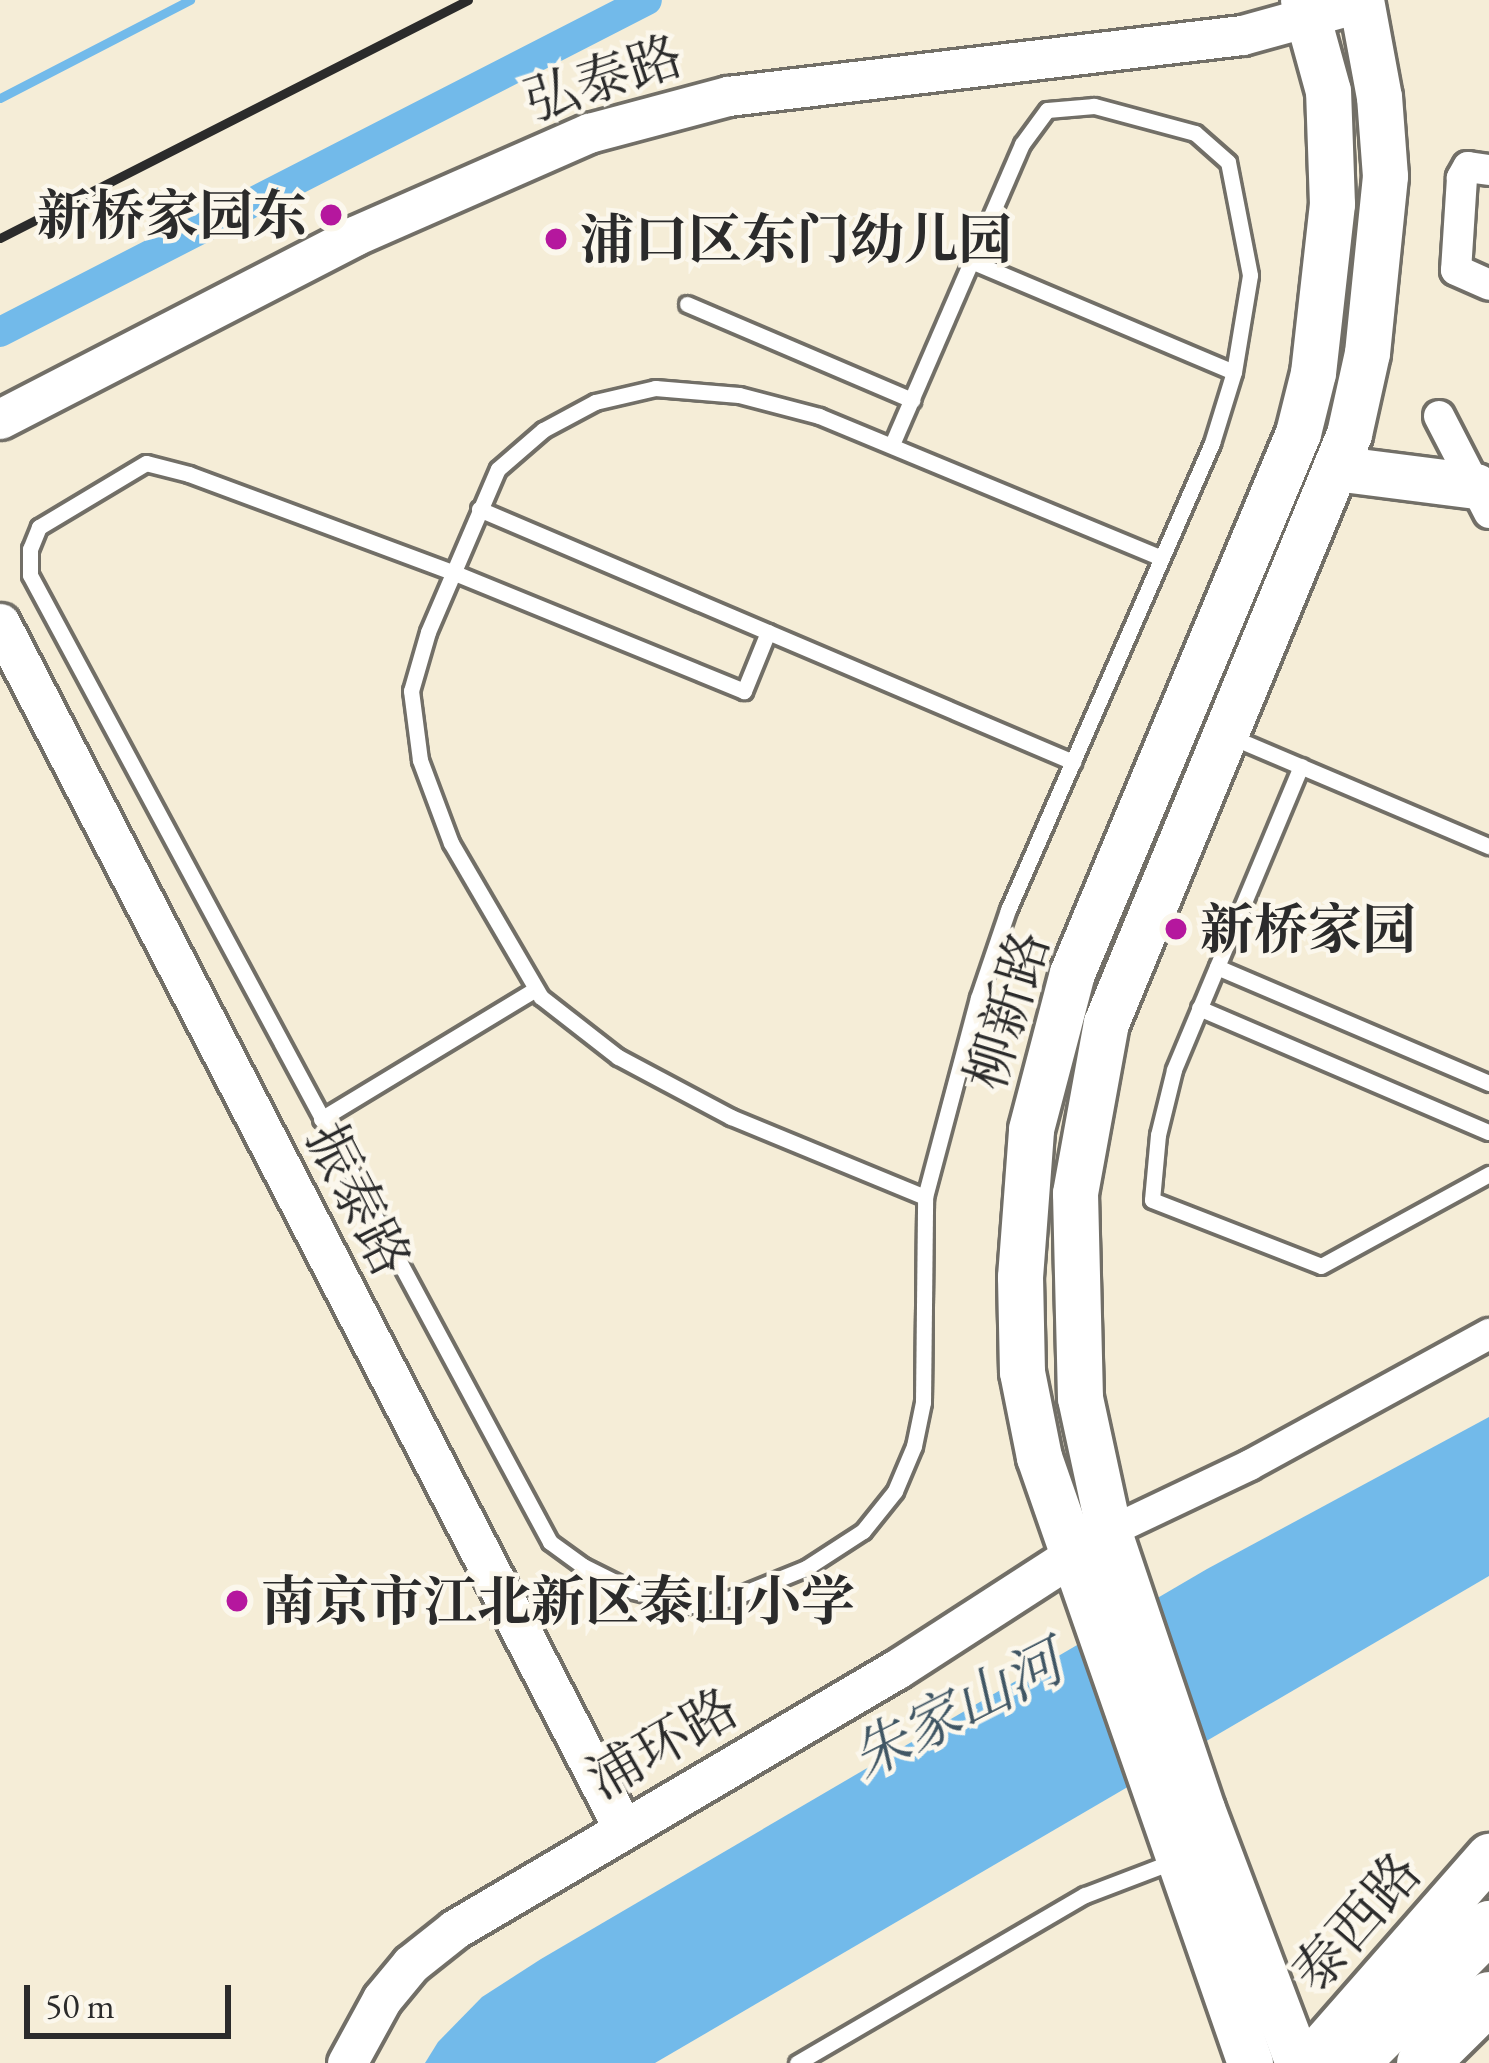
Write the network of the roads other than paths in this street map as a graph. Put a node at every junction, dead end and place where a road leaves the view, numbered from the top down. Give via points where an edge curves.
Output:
1 (1364, 1) edge
2 (1306, 9) edge
3 (1489, 170) edge
4 (971, 261) junction
5 (1489, 285) edge
6 (687, 304) dead end
7 (1234, 372) junction
8 (912, 400) junction
9 (1439, 416) dead end
10 (0, 419) edge
11 (892, 444) junction
12 (1335, 468) junction
13 (1482, 500) edge
14 (479, 509) junction
15 (1161, 558) junction
16 (452, 572) junction
17 (0, 623) edge
18 (768, 632) junction
19 (1225, 734) junction
20 (1072, 762) junction
21 (1301, 766) junction
22 (1489, 846) edge
23 (1217, 967) junction
24 (536, 989) junction
25 (1199, 1008) junction
26 (1489, 1082) edge
27 (321, 1119) junction
28 (1489, 1132) edge
29 (1489, 1174) edge
30 (925, 1197) junction
31 (1489, 1334) edge
32 (1109, 1532) junction
33 (1070, 1557) junction
34 (1171, 1783) junction
35 (622, 1826) junction
36 (1489, 1856) edge
37 (1177, 1860) junction
38 (1489, 1926) edge
39 (1489, 1997) edge
40 (347, 2063) edge
41 (797, 2063) edge
42 (1250, 2063) edge
43 (1298, 2063) edge
44 (1307, 2063) edge
45 (1352, 2063) edge
46 (1422, 2063) edge

1 - 2 street, 弘泰路
1 - 12 main road, 柳新路 via 1381,117 1381,252 1367,353
2 - 10 street, 弘泰路 via 1242,35 728,95 589,133 354,236
2 - 33 main road, 柳新路 via 1328,91 1332,203 1324,310 1298,433 1072,973 1030,1129 1022,1372
3 - 5 street via 1468,167 1462,178 1456,270
4 - 7 lane
4 - 7 lane via 1022,144 1046,110 1094,106 1195,133 1228,162 1243,217 1250,275
4 - 8 lane
6 - 8 lane
7 - 15 lane
8 - 11 lane
9 - 13 street
11 - 14 lane via 739,395 656,388 595,402 543,430 498,469
11 - 15 lane
12 - 13 main road
12 - 19 main road, 柳新路
14 - 16 lane
14 - 18 lane
15 - 20 lane
16 - 18 lane via 744,691
16 - 24 lane via 410,691 420,760 452,843
16 - 27 lane via 146,464 39,527 30,548 30,574
17 - 35 street, 振泰路
18 - 20 lane
19 - 21 lane
19 - 32 main road, 柳新路 via 1106,1023 1081,1141 1073,1281 1080,1399
20 - 30 lane via 1000,932
21 - 22 lane
21 - 23 lane
23 - 25 lane
23 - 26 lane
24 - 27 lane
24 - 30 lane via 618,1057 730,1118
25 - 28 lane
25 - 29 lane via 1158,1135 1152,1200 1321,1266
27 - 30 lane via 550,1542 633,1591 691,1605 806,1568 863,1531 895,1491 923,1402
31 - 32 street
32 - 34 main road, 柳新路
33 - 34 main road, 柳新路
33 - 35 street, 浦环路 via 897,1669
34 - 37 main road, 柳新路
34 - 43 main road, 柳新路
35 - 40 street, 浦环路 via 411,1964
36 - 44 main road, 泰西路
37 - 41 lane via 1084,1895
37 - 42 main road, 柳新路
38 - 45 highway
39 - 46 highway

